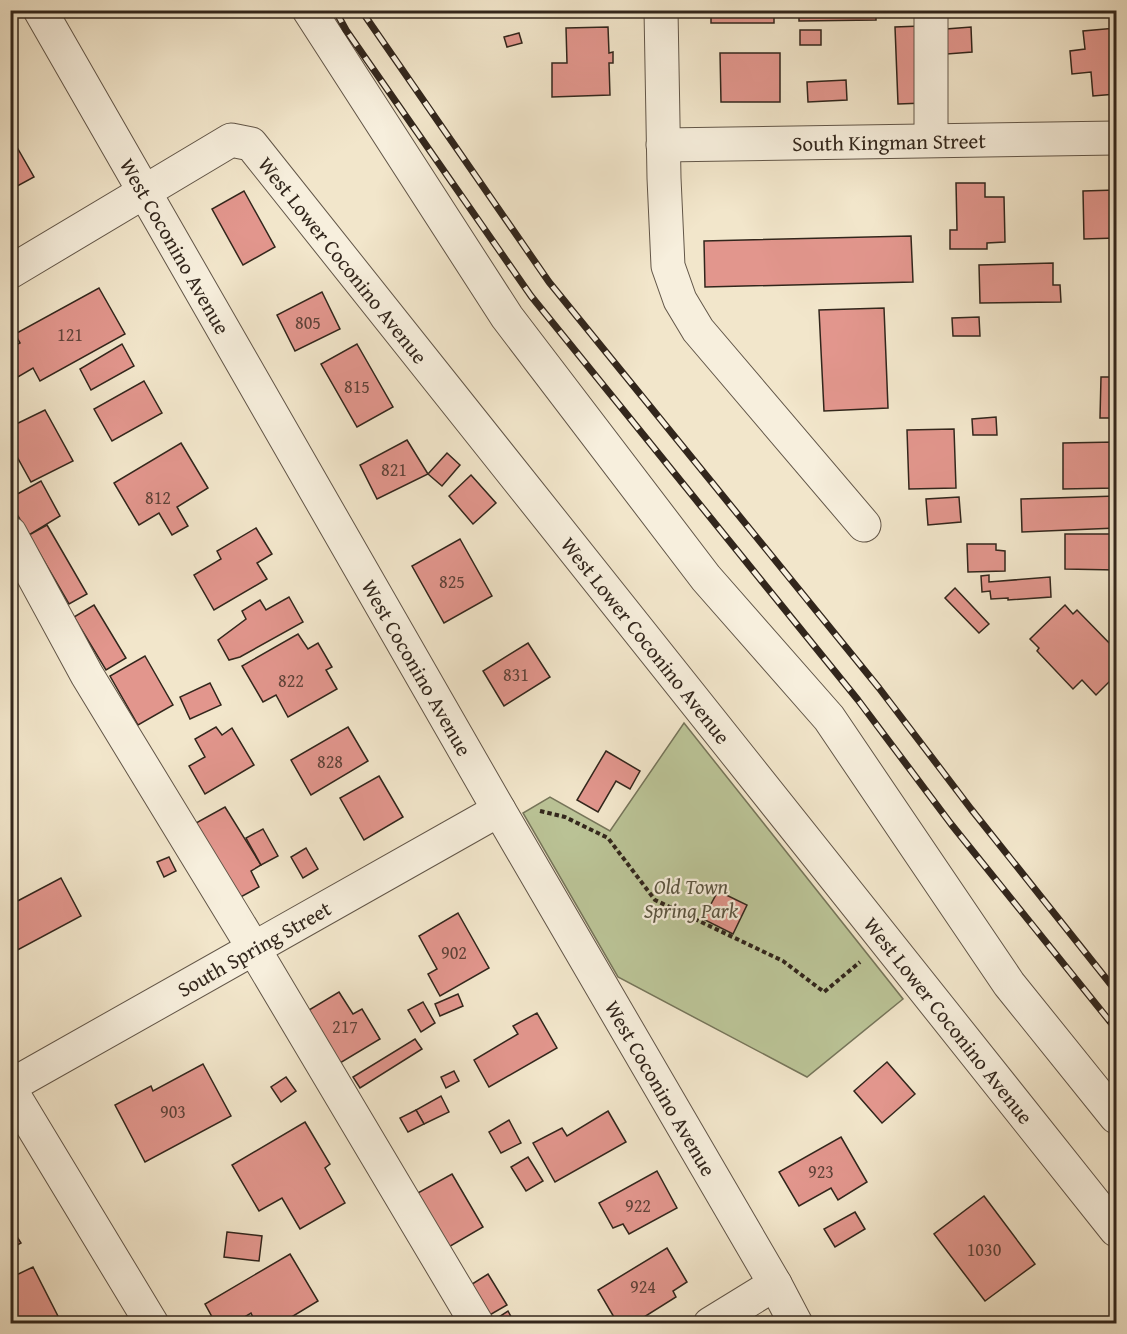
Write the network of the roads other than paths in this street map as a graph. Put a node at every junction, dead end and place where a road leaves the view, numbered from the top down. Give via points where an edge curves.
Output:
1 (40, 10) edge
2 (309, 10) edge
3 (660, 10) edge
4 (931, 10) edge
5 (1116, 138) edge
6 (931, 140) junction
7 (663, 144) junction
8 (145, 192) junction
9 (10, 272) edge
10 (864, 525) dead end
11 (10, 533) edge
12 (499, 810) junction
13 (254, 949) junction
14 (10, 1088) edge
15 (1116, 1117) edge
16 (1116, 1230) edge
17 (775, 1284) junction
18 (152, 1323) edge
19 (477, 1323) edge
20 (710, 1323) edge
21 (796, 1323) edge

1 - 8 street, West Coconino Avenue
2 - 15 street via 507,317 706,578 829,718 1009,984
3 - 7 street
4 - 6 street
5 - 6 street, South Kingman Street
6 - 7 street, South Kingman Street
7 - 10 street via 668,266 680,300 698,330
8 - 9 street, West Lower Coconino Avenue
8 - 12 street, West Coconino Avenue
8 - 16 street, West Lower Coconino Avenue via 231,140 251,144
11 - 13 street via 87,675
12 - 13 street, South Spring Street
12 - 17 street, West Coconino Avenue
13 - 14 street, South Spring Street
13 - 19 street
14 - 18 street
17 - 20 street
17 - 21 street, West Coconino Avenue

